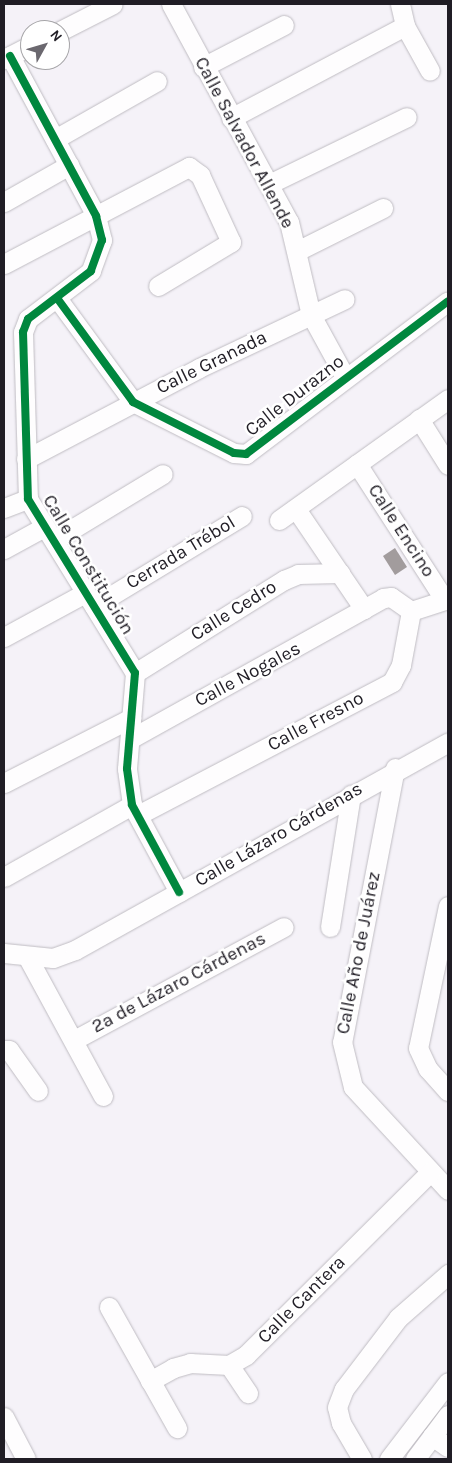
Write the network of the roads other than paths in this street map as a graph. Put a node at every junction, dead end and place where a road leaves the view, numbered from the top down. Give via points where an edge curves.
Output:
1 (113, 4) edge
2 (171, 4) edge
3 (400, 4) edge
4 (284, 25) dead end
5 (70, 26) edge
6 (405, 26) junction
7 (20, 51) edge
8 (7, 57) edge
9 (203, 68) junction
10 (430, 71) dead end
11 (157, 81) dead end
12 (231, 118) junction
13 (407, 118) dead end
14 (55, 140) junction
15 (69, 165) junction
16 (269, 184) junction
17 (4, 202) edge
18 (383, 208) dead end
19 (96, 216) junction
20 (299, 250) junction
21 (4, 264) edge
22 (158, 286) dead end
23 (57, 298) junction
24 (344, 300) dead end
25 (448, 301) edge
26 (311, 315) junction
27 (344, 377) junction
28 (133, 402) junction
29 (444, 402) edge
30 (419, 419) junction
31 (26, 459) junction
32 (356, 464) junction
33 (448, 465) edge
34 (163, 474) dead end
35 (28, 499) junction
36 (4, 508) edge
37 (296, 509) junction
38 (242, 516) dead end
39 (279, 520) dead end
40 (49, 534) junction
41 (4, 549) edge
42 (340, 573) junction
43 (446, 599) edge
44 (90, 600) junction
45 (364, 609) junction
46 (411, 611) junction
47 (4, 638) edge
48 (135, 673) junction
49 (131, 718) junction
50 (130, 739) junction
51 (448, 742) edge
52 (395, 768) junction
53 (4, 783) edge
54 (351, 795) junction
55 (135, 810) junction
56 (4, 877) edge
57 (179, 892) junction
58 (448, 906) edge
59 (284, 927) dead end
60 (330, 927) dead end
61 (4, 953) edge
62 (28, 958) junction
63 (74, 1040) junction
64 (4, 1050) edge
65 (447, 1087) edge
66 (38, 1091) dead end
67 (103, 1096) dead end
68 (430, 1172) junction
69 (448, 1190) edge
70 (448, 1274) edge
71 (109, 1307) dead end
72 (228, 1365) junction
73 (150, 1381) junction
74 (448, 1382) edge
75 (248, 1392) dead end
76 (448, 1415) edge
77 (4, 1418) edge
78 (177, 1428) dead end
79 (432, 1436) junction
80 (448, 1447) edge
81 (26, 1459) edge
82 (362, 1459) edge
83 (389, 1459) edge
84 (415, 1459) edge

1 - 5 street
2 - 9 street, Calle Salvador Allende
3 - 6 street
4 - 9 street
6 - 10 street
6 - 12 street
7 - 8 street
8 - 14 street, Calle Constitución
9 - 12 street, Calle Salvador Allende
11 - 14 street
12 - 16 street, Calle Salvador Allende
13 - 16 street
14 - 15 street, Calle Constitución
15 - 17 street
15 - 19 street, Calle Constitución
16 - 20 street, Calle Salvador Allende
18 - 20 street
19 - 21 street
19 - 22 street via 182,169 196,169 231,233 231,242
19 - 23 street, Calle Constitución via 102,240 100,256 91,271
20 - 26 street, Calle Salvador Allende
23 - 28 street, Calle Durazno
23 - 31 street, Calle Constitución via 28,319 23,332
24 - 26 street, Calle Granada
25 - 27 street, Calle Durazno
26 - 27 street
26 - 28 street, Calle Granada
27 - 28 street, Calle Durazno via 246,454 234,453
28 - 31 street, Calle Granada
29 - 30 street
30 - 32 street
30 - 33 street
31 - 35 street, Calle Constitución
32 - 37 street
32 - 43 street, Calle Encino
34 - 40 street
35 - 36 street
35 - 40 street, Calle Constitución
37 - 39 street
37 - 42 street
38 - 44 street, Cerrada Trébol
40 - 41 street
40 - 44 street, Calle Constitución
42 - 45 street
42 - 48 street, Calle Cedro via 298,574 284,580
43 - 46 street
44 - 47 street, Cerrada Trébol
44 - 48 street, Calle Constitución
45 - 46 street, Calle Nogales via 391,597
45 - 50 street, Calle Nogales
46 - 55 street, Calle Fresno via 401,665 392,682
48 - 49 street
49 - 50 street
49 - 53 street
50 - 55 street via 127,769
51 - 52 street, Calle Lázaro Cárdenas
52 - 54 street, Calle Lázaro Cárdenas
52 - 68 street, Calle Año de Juárez via 342,1042 353,1087
54 - 57 street, Calle Lázaro Cárdenas
54 - 60 street
55 - 56 street, Calle Fresno
55 - 57 street
57 - 62 street, Calle Lázaro Cárdenas via 74,950 53,958
58 - 65 street via 418,1048 428,1069
59 - 63 street, 2ª de Lázaro Cárdenas
61 - 62 street, Calle Lázaro Cárdenas
62 - 63 street
63 - 67 street
64 - 66 street via 9,1050
68 - 69 street, Calle Año de Juárez
68 - 72 street, Calle Cantera via 246,1355
70 - 82 street via 398,1318 344,1389 337,1407 341,1423
71 - 73 street
72 - 73 street via 190,1363
72 - 75 street
73 - 78 street
74 - 83 street
76 - 79 street
77 - 81 street
79 - 80 street
79 - 84 street

